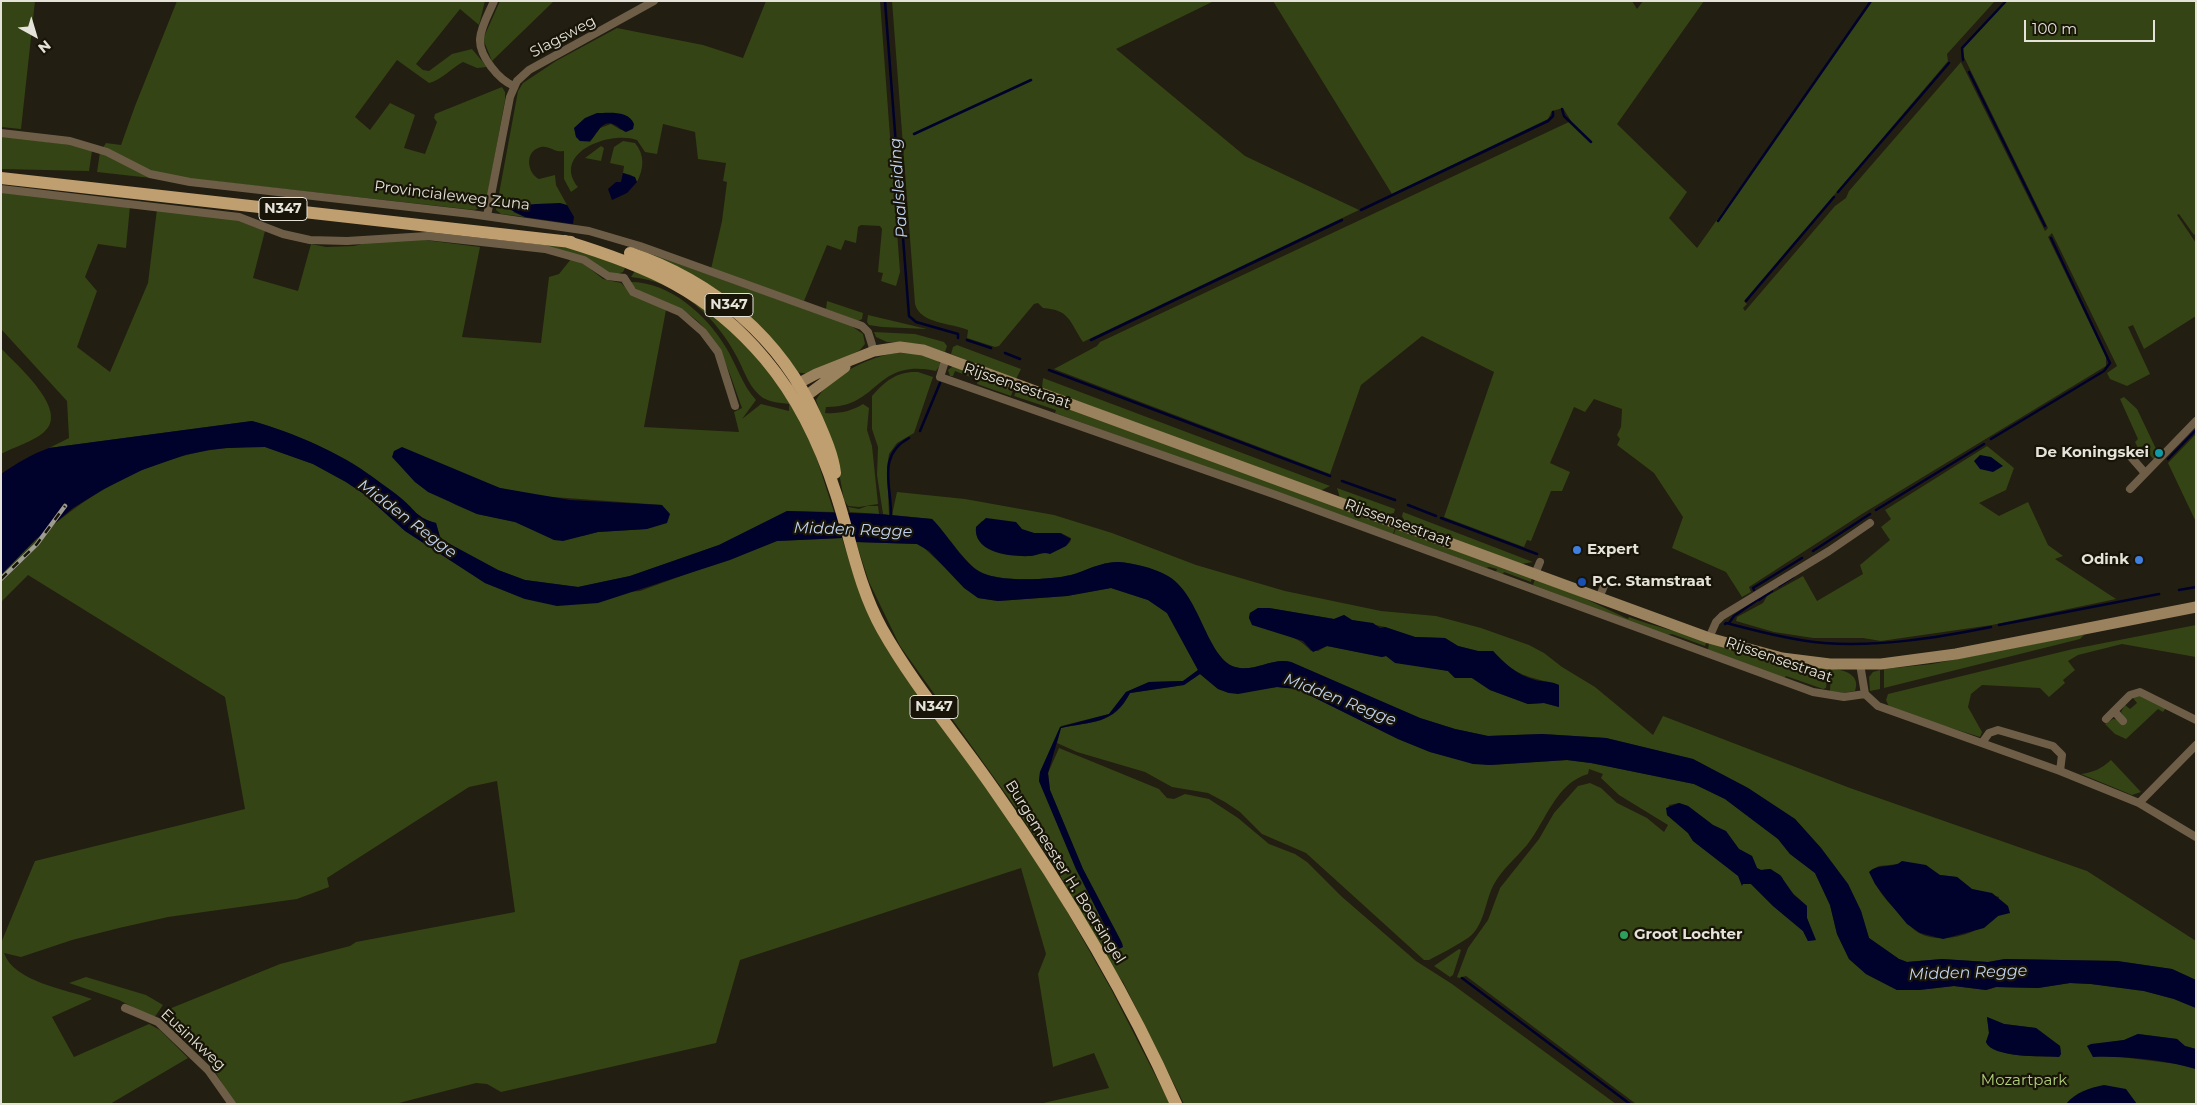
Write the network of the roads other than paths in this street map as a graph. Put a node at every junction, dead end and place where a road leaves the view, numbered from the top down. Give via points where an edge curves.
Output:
1 (494, 1) edge
2 (654, 1) edge
3 (514, 86) junction
4 (1, 133) edge
5 (1, 178) edge
6 (1, 189) edge
7 (487, 216) junction
8 (634, 259) junction
9 (624, 278) junction
10 (874, 351) junction
11 (857, 358) junction
12 (946, 358) junction
13 (799, 383) junction
14 (792, 396) junction
15 (806, 396) junction
16 (735, 406) dead end
17 (2196, 421) edge
18 (2131, 457) dead end
19 (2145, 473) junction
20 (2130, 489) dead end
21 (837, 498) junction
22 (1870, 523) dead end
23 (1540, 562) dead end
24 (1535, 574) junction
25 (1604, 586) dead end
26 (1599, 598) junction
27 (2196, 607) edge
28 (1709, 638) junction
29 (1860, 664) junction
30 (1865, 694) junction
31 (2114, 711) junction
32 (2106, 718) dead end
33 (2196, 720) edge
34 (2123, 721) dead end
35 (1982, 744) junction
36 (2196, 745) edge
37 (2060, 771) junction
38 (2139, 803) junction
39 (2196, 837) edge
40 (125, 1008) dead end
41 (232, 1104) edge
42 (1176, 1104) edge

1 - 3 street via 481,34 481,44 489,62 504,81
2 - 3 street, Slagsweg via 533,68
3 - 7 street
4 - 7 street, Provincialeweg Zuna via 70,141 107,152 150,174 190,182
5 - 8 main road, Provincialeweg Zuna / N347 via 599,245
6 - 9 street via 239,216 283,234 310,240 427,236 545,249 584,260 606,276
7 - 10 street, Provincialeweg Zuna via 589,231 640,246 862,326 868,332
8 - 9 street
8 - 13 main road, Provincialeweg Zuna / N347 via 679,273 729,305 772,346
8 - 14 main road, Provincialeweg Zuna / N347 via 723,316 766,359
9 - 16 street via 633,292 680,312 703,332 718,352
10 - 11 main road, Rijssensestraat
10 - 12 main road, Rijssensestraat via 908,348
11 - 13 main road, Rijssensestraat
11 - 15 main road, Rijssensestraat
12 - 24 main road, Rijssensestraat
12 - 30 street, Rijssensestraat via 940,376 946,379 1276,495 1813,692 1844,698
13 - 14 main road
13 - 15 main road, Provincialeweg Zuna / N347
14 - 15 main road
14 - 21 main road, N347 via 819,451
15 - 21 main road, N347 via 835,470
17 - 19 street
18 - 19 street
19 - 20 street
21 - 42 main road, Burgemeester H. Boersingel / N347 via 870,606 897,655 1043,862 1123,998
22 - 28 street, Rijssensestraat via 1722,616
23 - 24 street
24 - 26 main road, Rijssensestraat
25 - 26 street
26 - 28 main road, Rijssensestraat
27 - 29 main road, Rijssensestraat via 1935,658
28 - 29 main road, Rijssensestraat via 1782,658
29 - 30 street
30 - 35 street via 1882,708
31 - 32 street
31 - 33 street via 2130,695 2140,692
31 - 34 street
35 - 37 street
35 - 37 street via 1989,733 1998,730 2053,746 2062,756
36 - 38 street
37 - 38 street
38 - 39 street
40 - 41 street, Eusinkweg via 158,1022 208,1070

